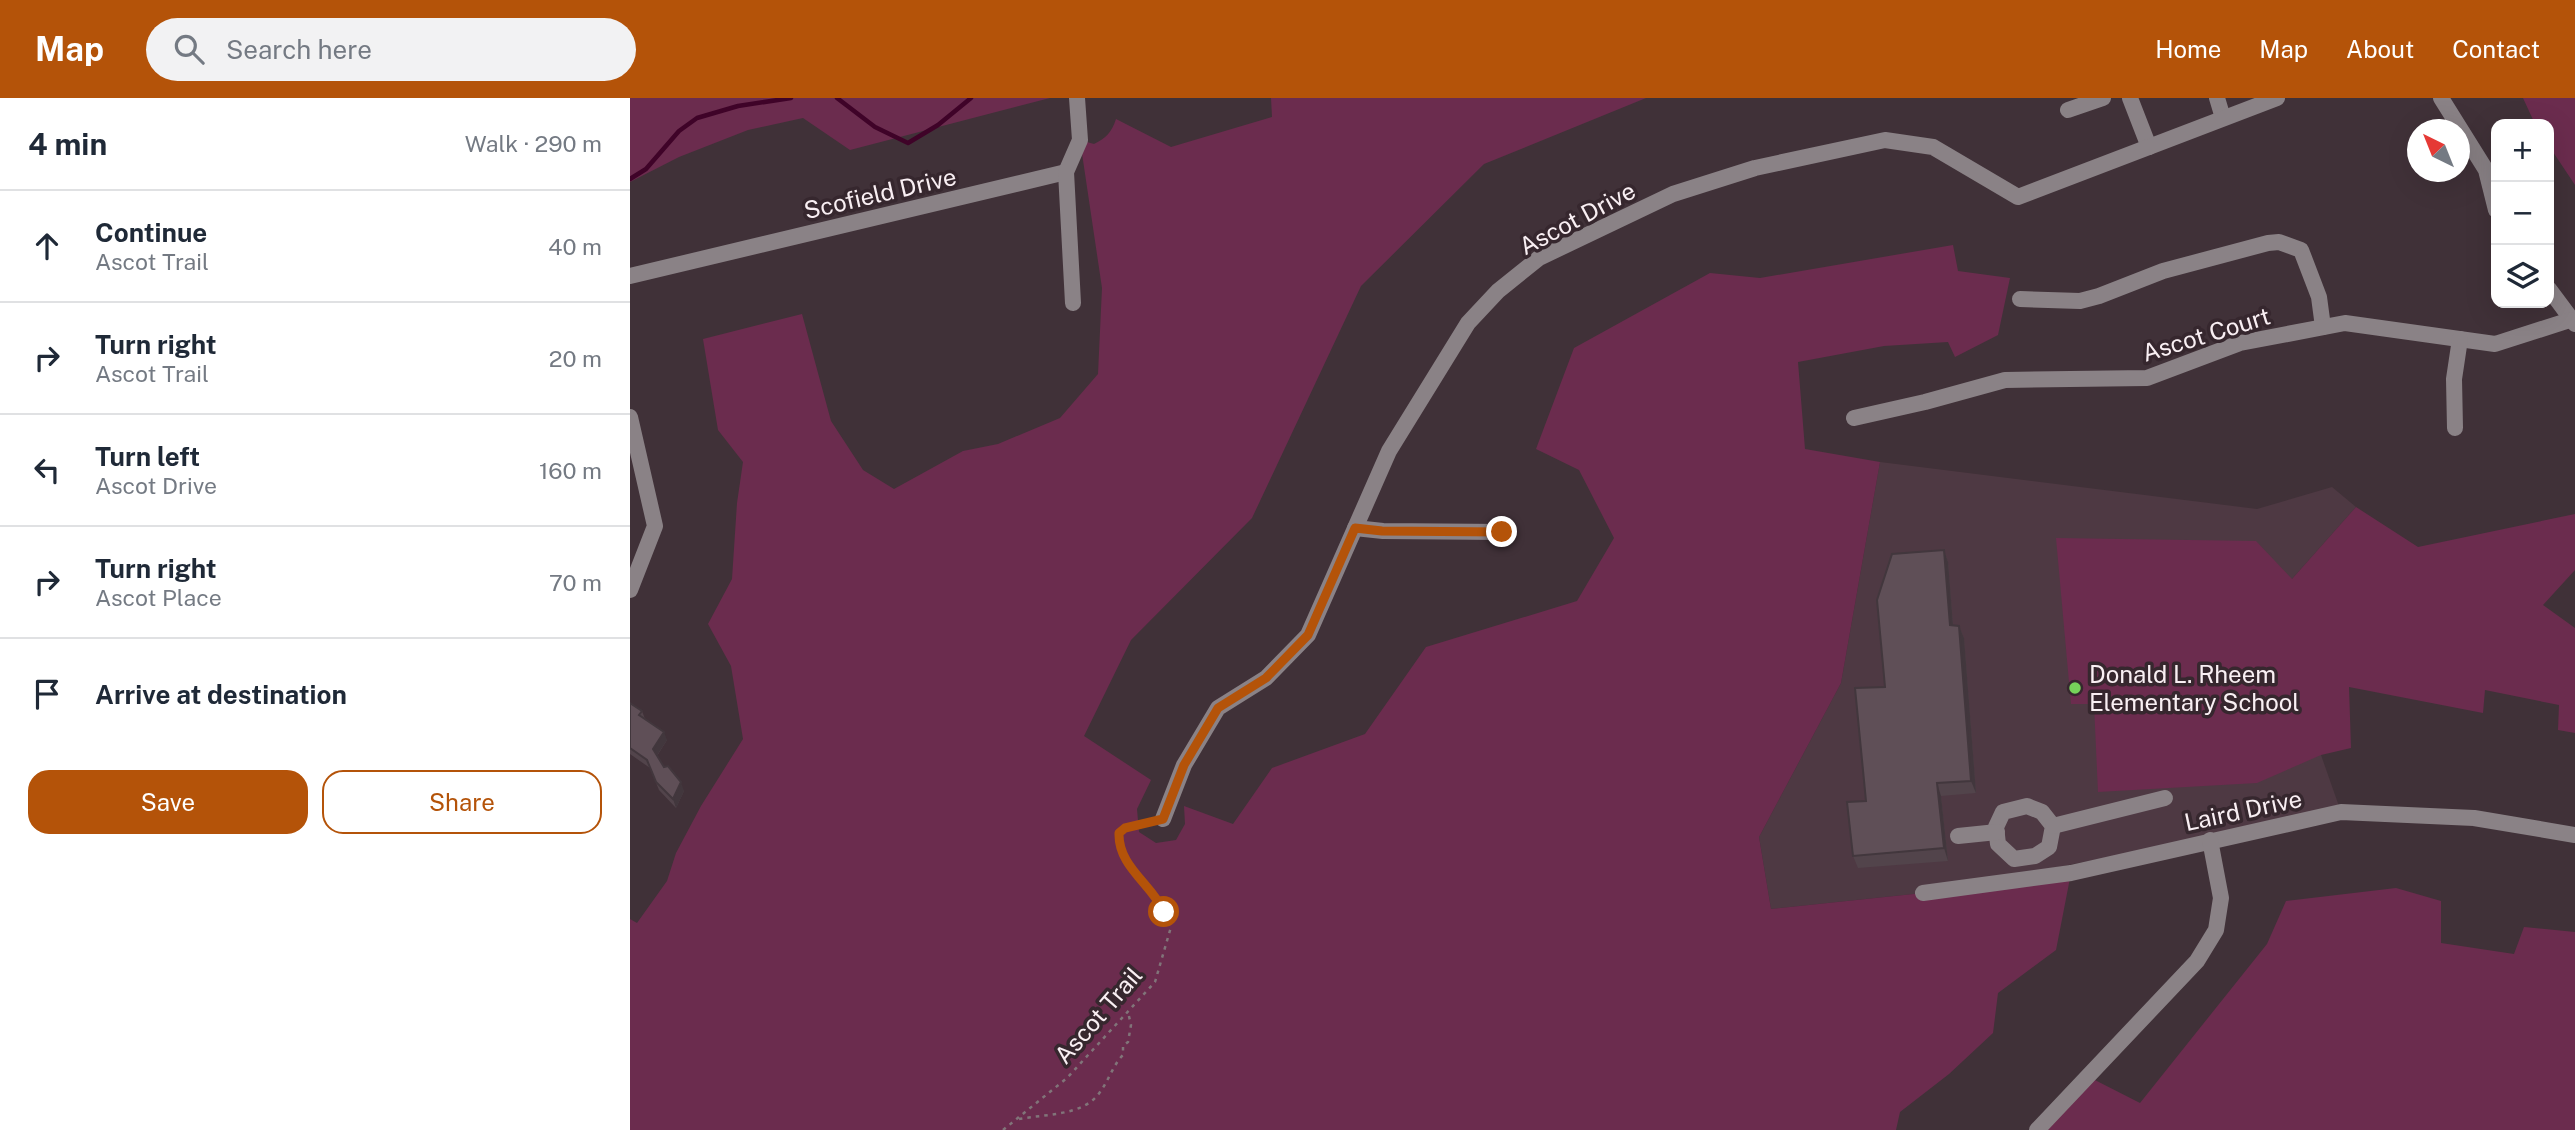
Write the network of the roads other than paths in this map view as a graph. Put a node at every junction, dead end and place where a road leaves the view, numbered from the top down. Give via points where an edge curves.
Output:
1 (1077, 98) edge
2 (2103, 98) edge
3 (2130, 98) edge
4 (2217, 98) edge
5 (2277, 98) edge
6 (2441, 98) edge
7 (2068, 110) dead end
8 (2223, 118) junction
9 (2149, 147) junction
10 (1066, 172) junction
11 (2491, 190) edge
12 (630, 276) edge
13 (2554, 296) edge
14 (2020, 299) dead end
15 (1073, 303) dead end
16 (2573, 322) edge
17 (2323, 327) junction
18 (2460, 339) junction
19 (630, 417) edge
20 (1854, 418) dead end
21 (2455, 428) dead end
22 (1355, 528) junction
23 (1502, 532) dead end
24 (630, 590) edge
25 (2165, 798) dead end
26 (1163, 819) road end
27 (2053, 826) junction
28 (1997, 832) junction
29 (2575, 835) edge
30 (1958, 836) dead end
31 (2210, 840) junction
32 (2049, 847) junction
33 (2071, 873) junction
34 (1923, 893) dead end
35 (2037, 1130) edge

1 - 10 street via 1080,140
2 - 7 street
3 - 9 street
4 - 8 street
5 - 8 street, Ascot Drive
6 - 11 street via 2486,170
8 - 9 street, Ascot Drive
9 - 22 street, Ascot Drive via 2018,197 1933,147 1885,140 1755,168 1685,190 1539,258 1498,290 1468,323 1389,451
10 - 12 street, Scofield Drive
10 - 15 street
13 - 16 street
14 - 17 street via 2099,296 2163,271 2279,242 2301,250 2319,297
16 - 18 street, Ascot Court via 2495,344
17 - 18 street, Ascot Court via 2345,323
17 - 20 street, Ascot Court via 2240,343 2147,378 2005,380
18 - 21 street via 2454,379
19 - 24 street via 656,526
22 - 23 street
22 - 26 street, Ascot Drive via 1308,635 1266,678 1218,708 1184,765
25 - 27 street
27 - 28 street via 2042,812 2027,806 2003,812
27 - 32 street
28 - 30 street
28 - 32 street via 1998,844 2014,859 2035,856
29 - 31 street, Laird Drive via 2474,818 2341,812
31 - 33 street, Laird Drive
31 - 35 street via 2221,898 2216,930 2197,961
32 - 33 street
33 - 34 street, Laird Drive

